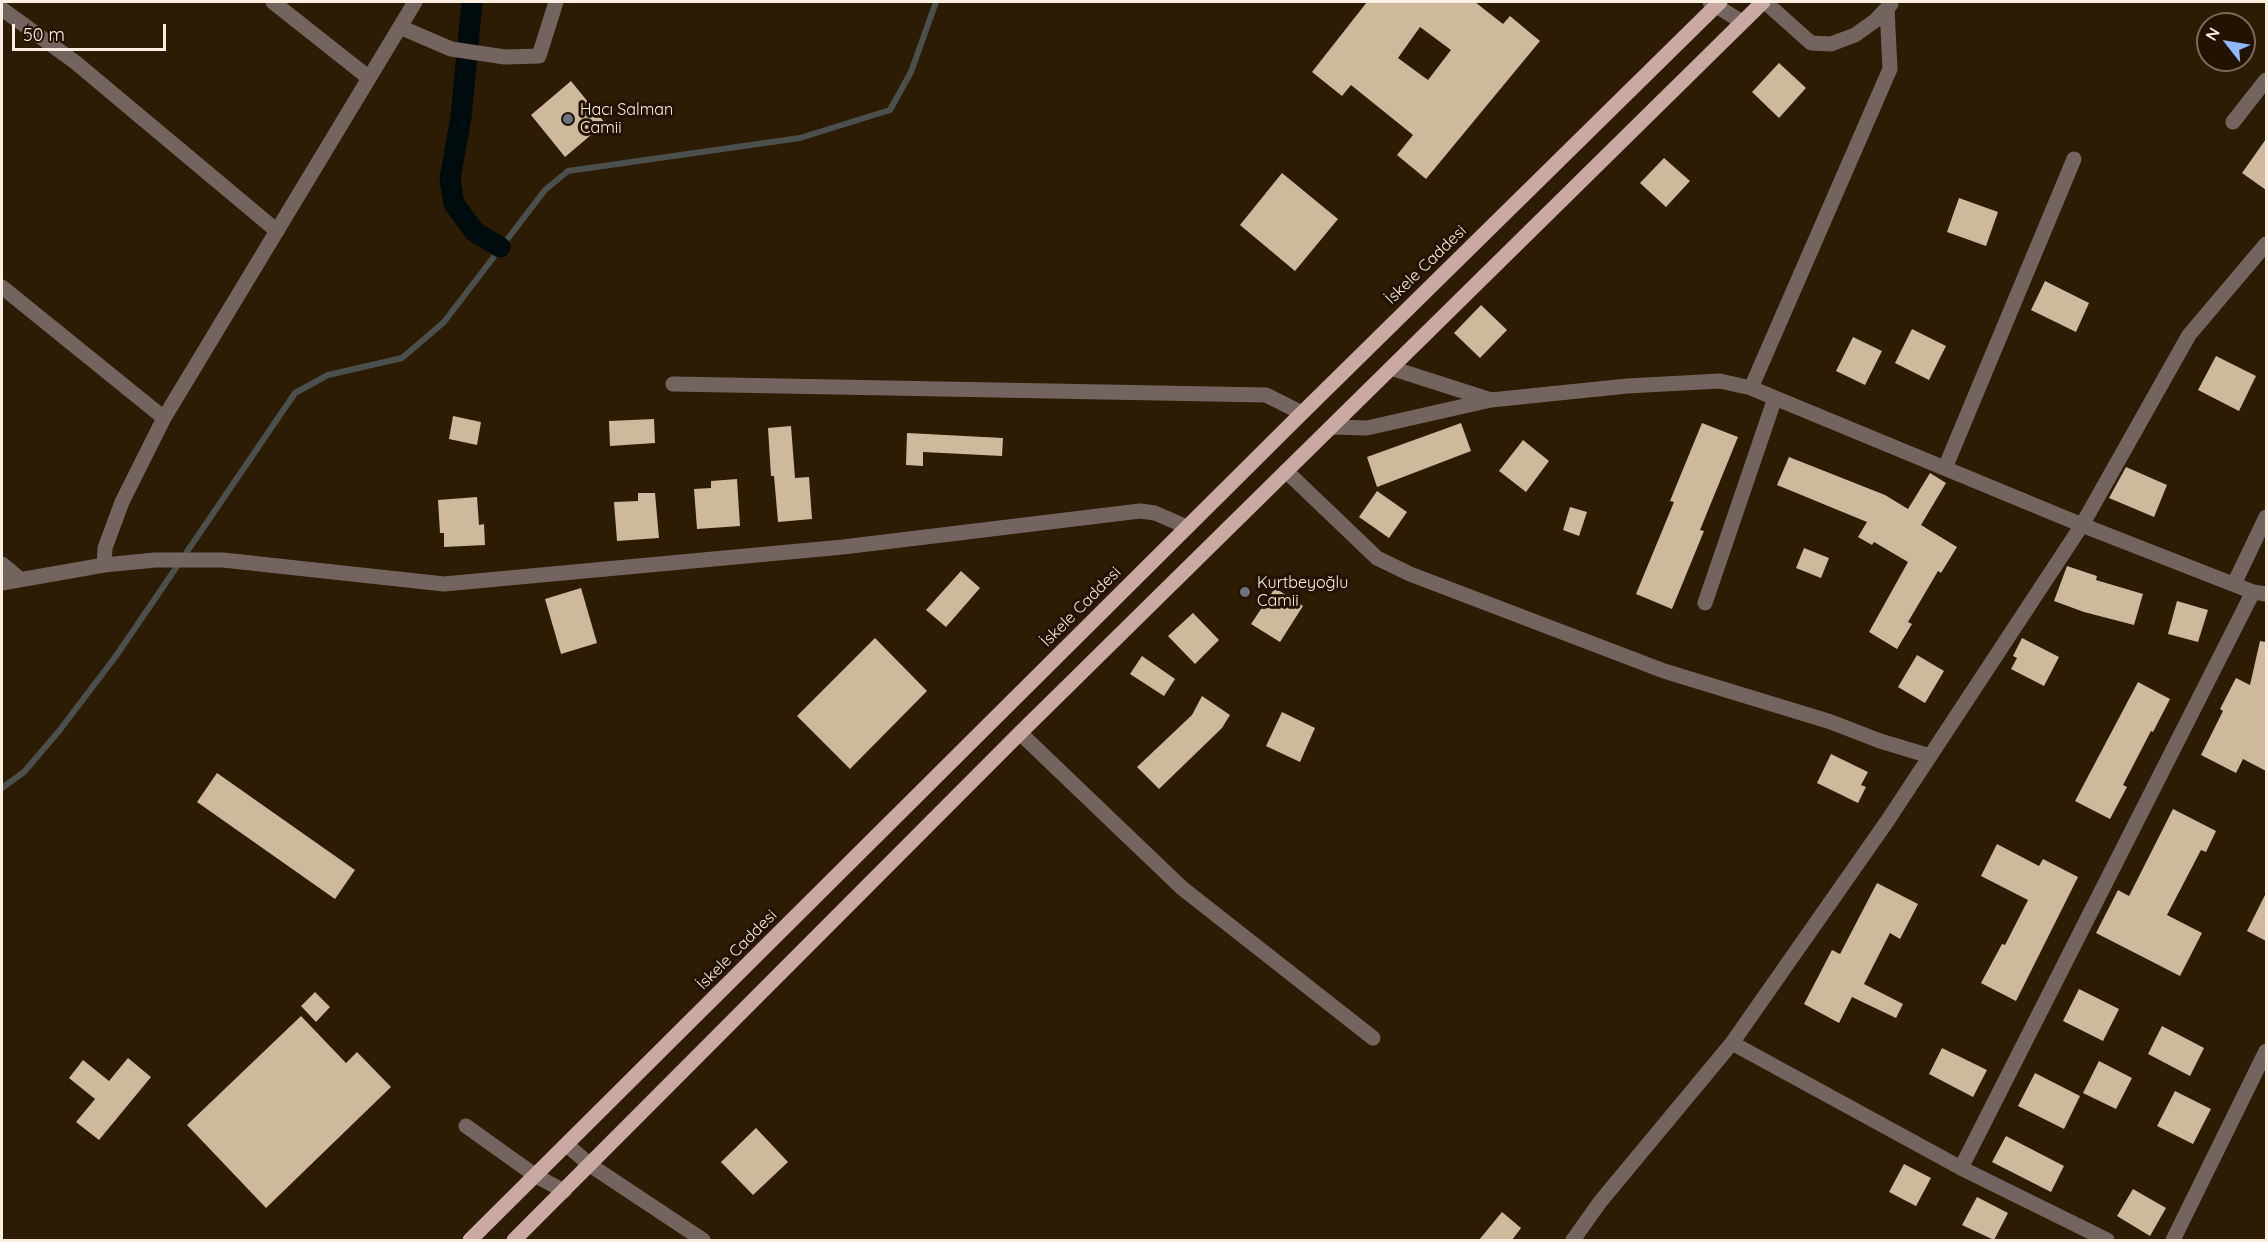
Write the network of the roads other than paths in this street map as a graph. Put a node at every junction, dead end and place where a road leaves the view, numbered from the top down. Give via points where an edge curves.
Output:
1 (273, 2) edge
2 (415, 2) edge
3 (556, 2) edge
4 (1764, 2) edge
5 (1715, 3) edge
6 (1890, 5) edge
7 (2, 9) edge
8 (1742, 22) junction
9 (400, 27) junction
10 (369, 78) junction
11 (2266, 80) edge
12 (2234, 122) dead end
13 (2074, 159) dead end
14 (277, 231) junction
15 (2266, 244) edge
16 (2, 287) edge
17 (1391, 368) junction
18 (673, 384) dead end
19 (1751, 388) junction
20 (1775, 398) junction
21 (1491, 400) junction
22 (1302, 413) junction
23 (164, 418) junction
24 (1331, 427) junction
25 (1945, 468) junction
26 (1286, 471) junction
27 (2266, 517) edge
28 (2082, 525) junction
29 (1187, 527) junction
30 (2, 564) edge
31 (104, 565) junction
32 (20, 579) junction
33 (2, 583) edge
34 (2234, 584) junction
35 (2260, 593) edge
36 (1705, 603) dead end
37 (1020, 733) junction
38 (1930, 756) junction
39 (1373, 1038) dead end
40 (1732, 1043) junction
41 (2266, 1051) edge
42 (466, 1126) dead end
43 (567, 1145) junction
44 (590, 1165) junction
45 (1961, 1168) junction
46 (536, 1176) junction
47 (564, 1191) junction
48 (470, 1240) edge
49 (514, 1240) edge
50 (703, 1240) edge
51 (1573, 1240) edge
52 (2107, 1240) edge
53 (2173, 1240) edge

1 - 10 street
2 - 9 street
3 - 9 street via 539,56 505,57 451,49
4 - 6 street via 1811,43 1831,44 1855,35
4 - 8 main road
5 - 8 street
5 - 22 main road, İskele Caddesi
6 - 19 street via 1890,69
7 - 14 street via 75,62
8 - 17 main road
9 - 10 street
10 - 14 street
11 - 12 street
13 - 25 street
14 - 23 street
15 - 28 street via 2189,335
16 - 23 street
17 - 21 street
17 - 24 main road
18 - 22 street via 1266,395
19 - 20 street
19 - 21 street via 1720,381
20 - 25 street
20 - 36 street
21 - 24 street via 1367,428
22 - 29 main road, İskele Caddesi
23 - 31 street via 122,502 105,548
24 - 26 main road
25 - 28 street
26 - 37 main road
26 - 38 street via 1377,558 1410,574 1664,671
27 - 34 street
28 - 34 street
28 - 38 street
29 - 31 street via 1140,510 843,547 444,584 223,560
29 - 43 main road, İskele Caddesi
30 - 32 street
31 - 32 street
32 - 33 street
34 - 35 street
35 - 45 street
37 - 39 street via 1182,888
37 - 44 main road
38 - 40 street
40 - 45 street
40 - 51 street
41 - 53 street
42 - 46 street
43 - 44 street
43 - 46 main road, İskele Caddesi
44 - 47 main road
44 - 50 street
45 - 52 street
46 - 47 street
46 - 48 main road, İskele Caddesi
47 - 49 main road

